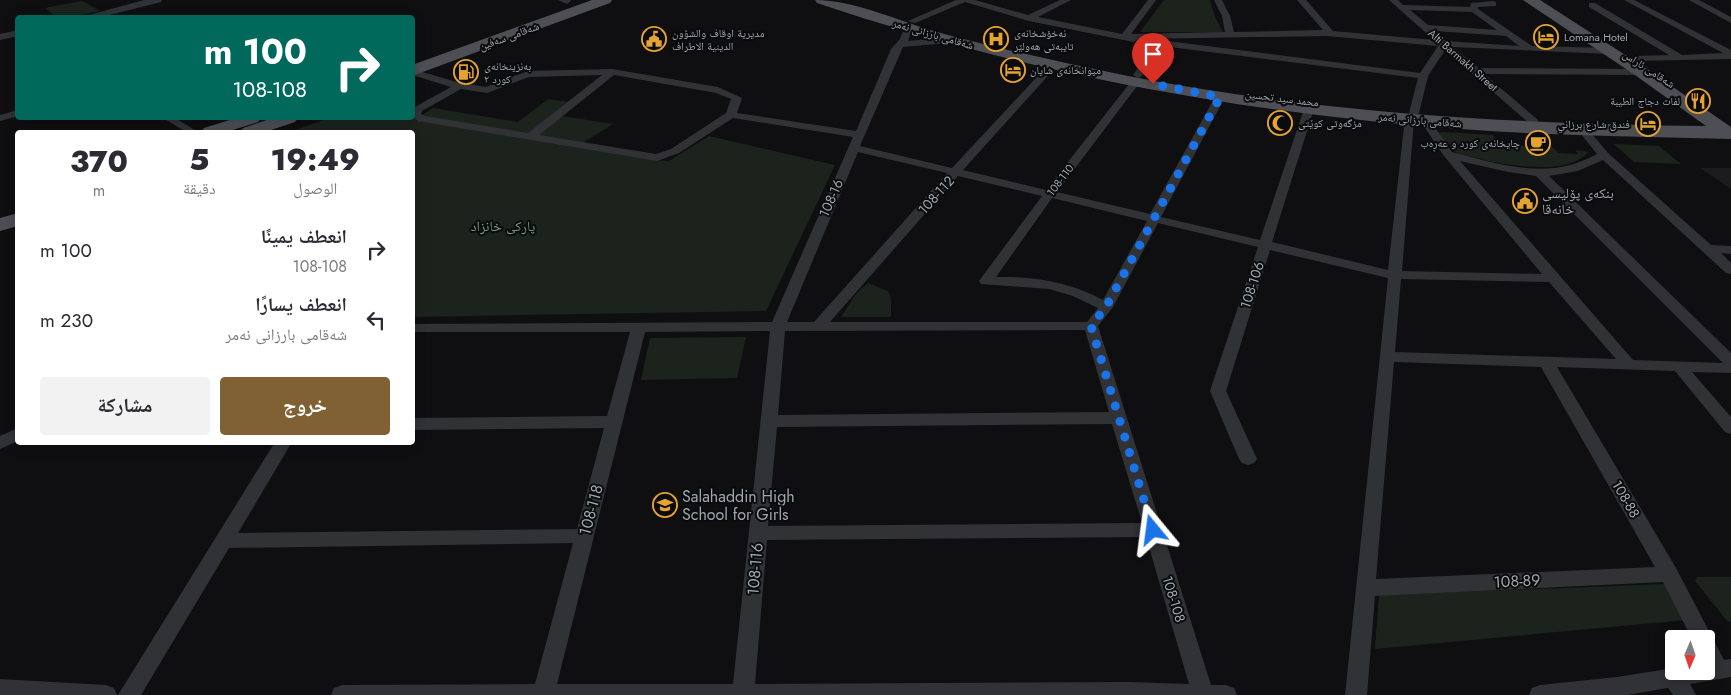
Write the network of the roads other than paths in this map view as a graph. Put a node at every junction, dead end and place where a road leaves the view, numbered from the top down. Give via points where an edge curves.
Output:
1 (158, 0) edge
2 (567, 0) edge
3 (605, 0) edge
4 (822, 0) edge
5 (844, 0) edge
6 (964, 0) edge
7 (1067, 0) edge
8 (1152, 0) edge
9 (1218, 0) edge
10 (1301, 0) edge
11 (1432, 0) edge
12 (1530, 0) edge
13 (1542, 0) edge
14 (1628, 0) edge
15 (1693, 0) edge
16 (1396, 3) edge
17 (1493, 4) dead end
18 (1592, 5) dead end
19 (1438, 8) junction
20 (1474, 10) junction
21 (96, 15) edge
22 (1029, 18) junction
23 (1731, 20) edge
24 (910, 25) junction
25 (1426, 28) junction
26 (1330, 33) junction
27 (1510, 34) junction
28 (15, 35) edge
29 (1230, 36) junction
30 (0, 37) edge
31 (1124, 37) junction
32 (949, 40) junction
33 (1160, 43) junction
34 (901, 44) junction
35 (1444, 44) junction
36 (1530, 50) junction
37 (1608, 51) junction
38 (1731, 55) edge
39 (1678, 57) junction
40 (415, 58) edge
41 (1052, 65) junction
42 (1638, 66) junction
43 (415, 71) edge
44 (1475, 71) junction
45 (612, 72) junction
46 (415, 73) edge
47 (1423, 76) junction
48 (1137, 78) junction
49 (459, 86) junction
50 (1220, 97) junction
51 (1309, 109) junction
52 (15, 114) edge
53 (731, 115) junction
54 (0, 118) edge
55 (1417, 118) junction
56 (172, 120) edge
57 (246, 120) edge
58 (283, 120) edge
59 (1533, 120) junction
60 (1728, 129) edge
61 (189, 130) edge
62 (216, 130) edge
63 (254, 130) edge
64 (1582, 130) junction
65 (860, 135) junction
66 (530, 136) junction
67 (854, 148) junction
68 (1448, 154) junction
69 (1604, 155) junction
70 (956, 172) junction
71 (1539, 172) junction
72 (1050, 194) junction
73 (15, 203) edge
74 (0, 208) edge
75 (1154, 218) junction
76 (15, 219) edge
77 (0, 225) edge
78 (1265, 245) junction
79 (1708, 249) junction
80 (1731, 250) edge
81 (1731, 270) edge
82 (1394, 275) junction
83 (1553, 278) junction
84 (1106, 307) junction
85 (639, 326) junction
86 (778, 326) junction
87 (819, 326) junction
88 (1091, 326) junction
89 (415, 328) edge
90 (1387, 357) junction
91 (1546, 362) junction
92 (1731, 362) edge
93 (1629, 365) junction
94 (1679, 366) junction
95 (1731, 368) edge
96 (1119, 418) junction
97 (769, 421) junction
98 (614, 422) junction
99 (415, 424) edge
100 (1731, 428) edge
101 (15, 436) edge
102 (0, 443) edge
103 (282, 445) edge
104 (1248, 459) dead end
105 (1153, 530) junction
106 (758, 533) junction
107 (585, 536) junction
108 (223, 541) junction
109 (1669, 574) junction
110 (1366, 588) junction
111 (1697, 630) edge
112 (1715, 657) edge
113 (1725, 669) edge
114 (1680, 686) edge
115 (0, 689) edge
116 (743, 693) junction
117 (543, 694) edge
118 (720, 694) edge
119 (1129, 694) edge
120 (1203, 694) edge
121 (106, 695) edge
122 (129, 695) edge
123 (342, 695) edge
124 (1226, 695) edge
125 (1356, 695) edge
126 (1540, 695) edge

1 - 21 street
2 - 40 main road, شەقامی سەفین
3 - 43 main road, شەقامی سەفین
4 - 24 main road, شەقامی بارزانی نەمر
5 - 24 main road, محمد سید تحسین
6 - 22 street
6 - 24 street
7 - 22 street
8 - 31 street
9 - 29 street via 1226,16
10 - 26 street
11 - 19 street
12 - 37 main road, شەقامی ئاراس
13 - 42 main road, شەقامی ئاراس
14 - 38 street
15 - 23 street
16 - 19 street
16 - 25 street, Alti Barmakh Street
17 - 20 street via 1474,5
18 - 39 street
19 - 20 street
20 - 27 street
22 - 31 street
24 - 32 main road, شەقامی بارزانی نەمر
24 - 34 street
24 - 48 main road, محمد سید تحسین
25 - 27 street
25 - 35 street, Alti Barmakh Street
26 - 29 street
26 - 35 street
27 - 36 street
28 - 30 street
29 - 31 street
31 - 33 street
32 - 34 street
32 - 41 main road, شەقامی بارزانی نەمر
33 - 47 street
33 - 48 street, 108-110
34 - 65 street, 108-16 via 896,49
35 - 36 street
35 - 44 street, Alti Barmakh Street
35 - 47 street
36 - 37 street
37 - 42 main road, شەقامی ئاراس
38 - 39 street
39 - 42 street
41 - 48 main road, شەقامی بارزانی نەمر
41 - 70 street, 108-112
42 - 44 street
42 - 60 main road, شەقامی ئاراس
44 - 59 street, Alti Barmakh Street
45 - 49 street via 528,74 487,90
45 - 53 street via 718,90 737,98
45 - 66 street
46 - 49 street
47 - 55 street
48 - 50 main road, شەقامی بارزانی نەمر
48 - 55 main road, محمد سید تحسین
48 - 72 street, 108-110
49 - 66 street via 417,110 416,115 422,119
50 - 51 main road, شەقامی بارزانی نەمر
50 - 75 street
51 - 55 main road, شەقامی بارزانی نەمر
51 - 78 street, 108-106
52 - 54 street
53 - 65 street
53 - 66 street via 675,151 657,158
55 - 59 main road, محمد سید تحسین
55 - 64 main road, شەقامی بارزانی نەمر
55 - 68 street
55 - 82 street
56 - 61 street
57 - 62 main road
58 - 63 main road
59 - 60 main road, محمد سید تحسین
60 - 64 main road, شەقامی بارزانی نەمر
64 - 69 street
65 - 67 street, 108-16
67 - 70 street
67 - 86 street, 108-16
68 - 71 street
68 - 83 street
69 - 71 street via 1568,170
69 - 79 street
70 - 72 street
70 - 87 street, 108-112
71 - 92 street
72 - 75 street
72 - 84 street, 108-110 via 986,281 1036,281 1064,287
73 - 74 main road
75 - 78 street
75 - 84 street
76 - 77 main road
78 - 82 street
78 - 104 street, 108-106 via 1218,391
79 - 80 street
79 - 81 street
82 - 83 street
82 - 90 street
83 - 93 street
84 - 88 street
85 - 86 street
85 - 89 street
85 - 98 street, 108-118
86 - 87 street
86 - 97 street, 108-116
87 - 88 street
88 - 96 street, 108-108
90 - 91 street
90 - 110 street
91 - 93 street
91 - 109 street, 108-88
93 - 94 street
94 - 95 street
94 - 100 street
96 - 97 street
96 - 105 street, 108-108
97 - 106 street, 108-116
98 - 99 street
98 - 107 street, 108-118
101 - 102 street
103 - 108 street
105 - 106 street
105 - 120 street, 108-108
106 - 116 street, 108-116
107 - 108 street
107 - 117 street, 108-118
108 - 122 street
109 - 110 street, 108-89
109 - 111 street, 108-88
110 - 125 street
112 - 113 street
113 - 114 street
114 - 126 street via 1617,687
115 - 121 street
116 - 118 street
116 - 119 street
117 - 118 street
117 - 123 street
119 - 120 street
120 - 124 street

